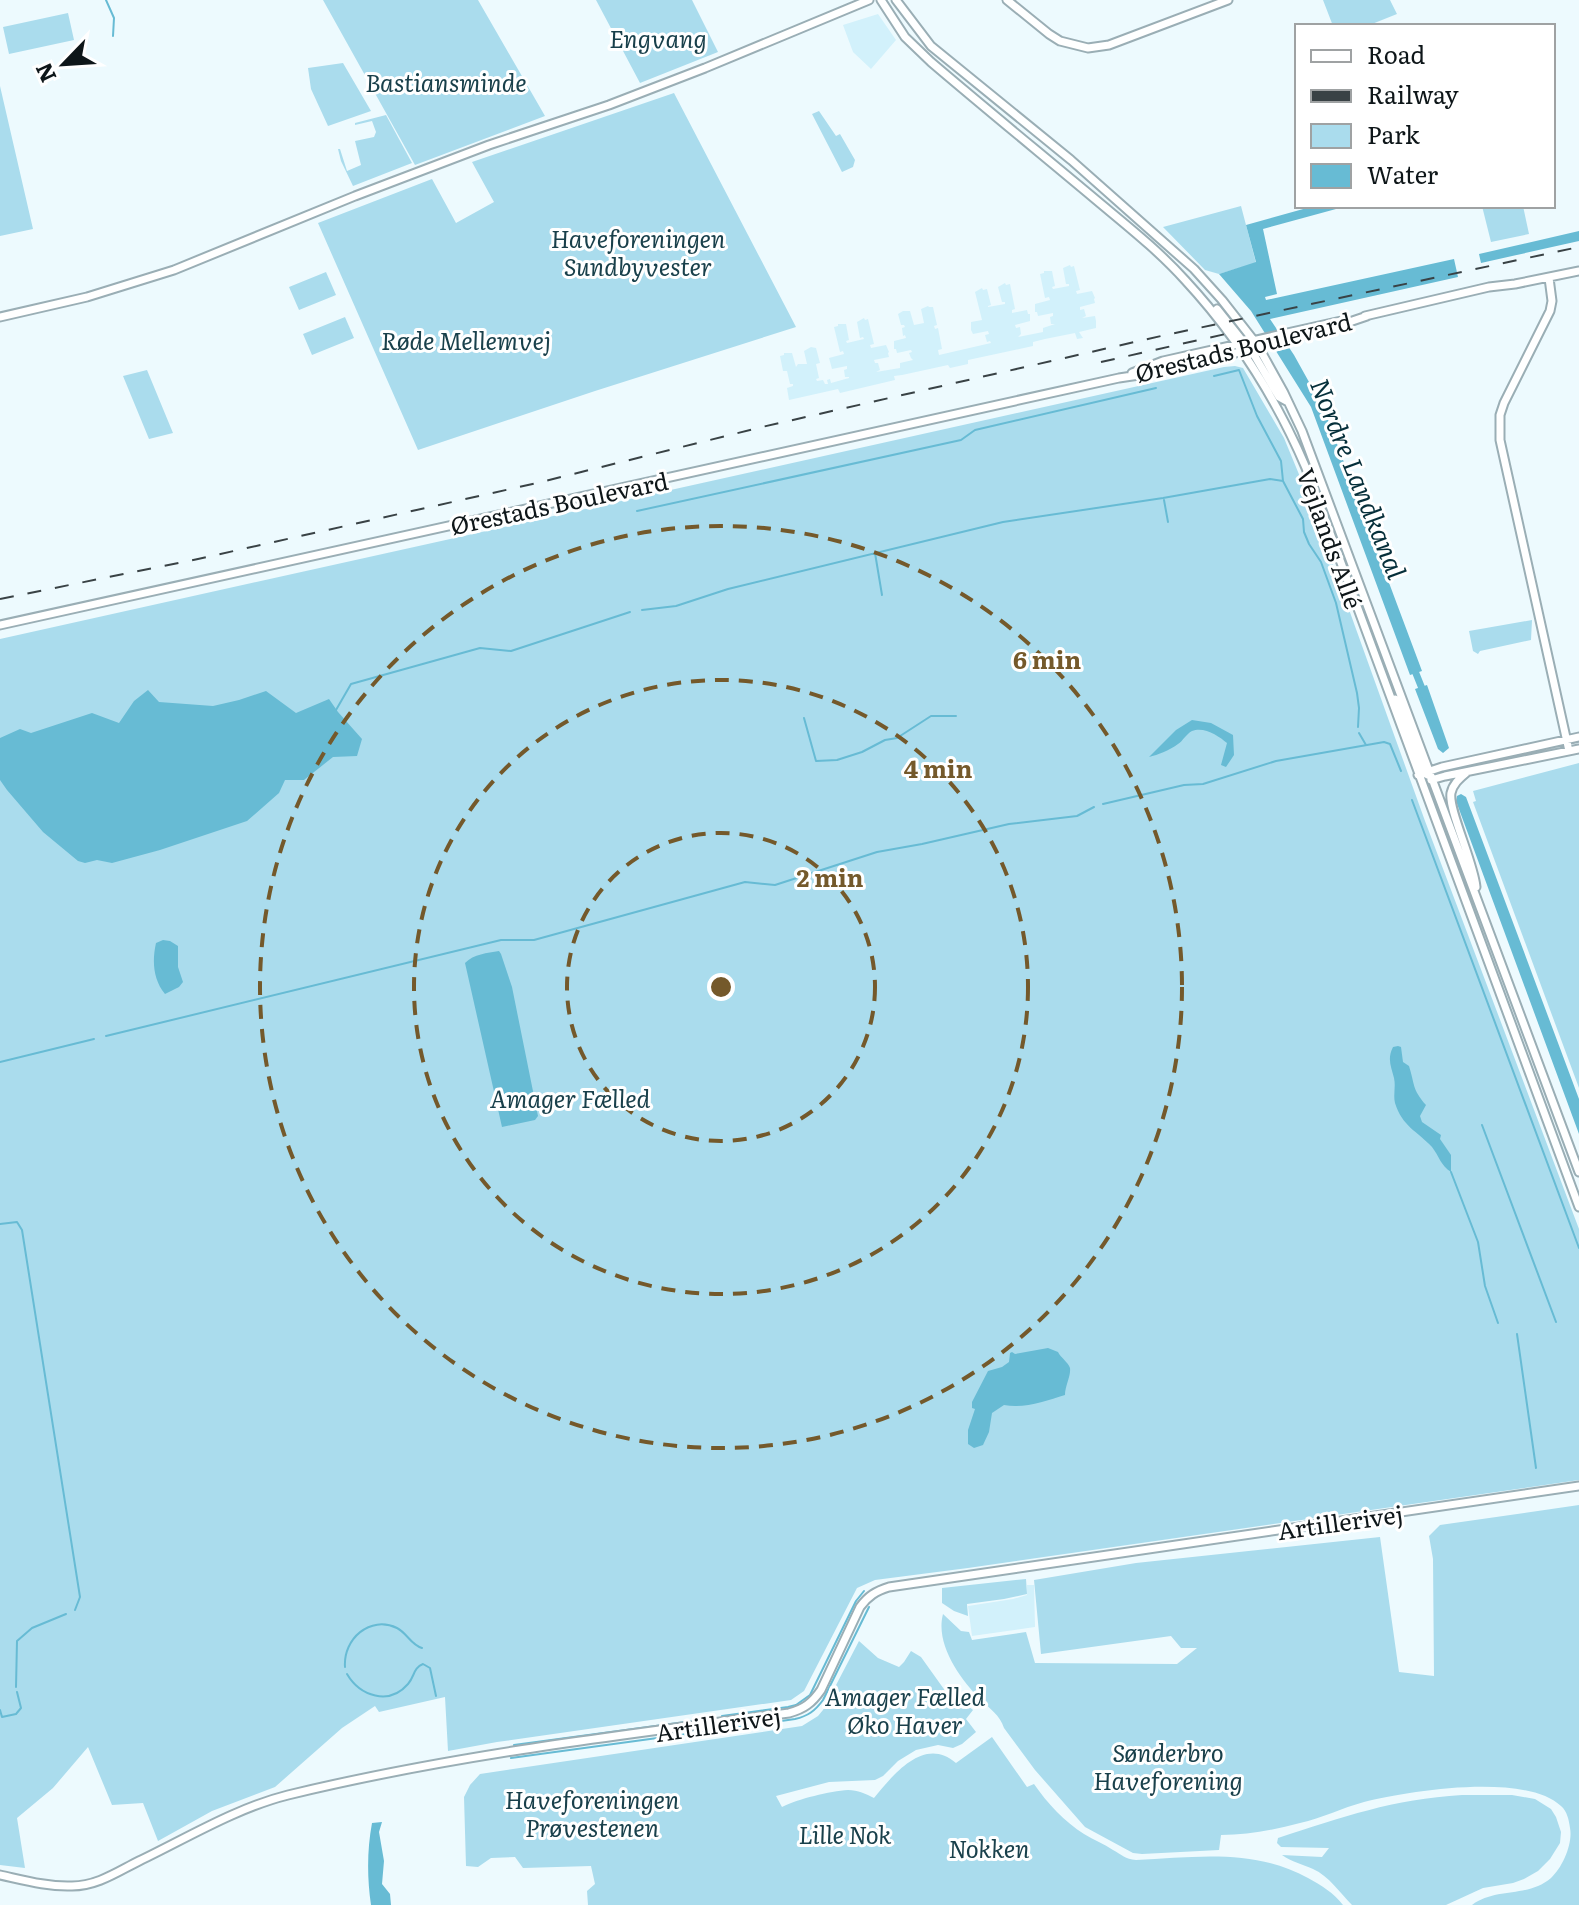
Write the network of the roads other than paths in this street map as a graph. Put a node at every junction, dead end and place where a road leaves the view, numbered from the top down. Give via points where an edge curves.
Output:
1 (869, 0) edge
2 (881, 0) edge
3 (896, 0) edge
4 (1007, 0) edge
5 (1228, 0) edge
6 (1579, 271) edge
7 (1549, 278) junction
8 (0, 317) edge
9 (1240, 343) junction
10 (1251, 347) junction
11 (1119, 378) junction
12 (0, 625) edge
13 (1579, 737) edge
14 (1566, 740) junction
15 (1579, 749) edge
16 (1569, 751) junction
17 (1468, 772) junction
18 (1425, 776) junction
19 (1477, 897) junction
20 (1579, 1172) edge
21 (1579, 1207) edge
22 (1579, 1486) edge
23 (0, 1875) edge

1 - 8 street via 174,270
2 - 9 street, Vejlands Allé via 905,37 931,62 1167,260 1207,305 1214,306
3 - 10 street, Vejlands Allé via 931,46 1194,269 1222,300
4 - 5 street via 1049,34 1088,48
6 - 7 street, Ørestads Boulevard
7 - 10 street, Ørestads Boulevard via 1489,287
7 - 14 street via 1550,311 1504,403 1500,440
9 - 10 street
9 - 10 street, Vejlands Allé
9 - 11 street, Ørestads Boulevard via 1151,364
10 - 11 street, Ørestads Boulevard
10 - 18 street, Vejlands Allé via 1301,456
10 - 18 street, Vejlands Allé via 1302,431
11 - 12 street, Ørestads Boulevard
13 - 14 street
14 - 16 street
14 - 18 street
15 - 16 street
16 - 17 street
17 - 18 street
17 - 19 street, Vejlands Allé via 1455,783 1450,800 1475,873
18 - 19 street, Vejlands Allé
18 - 21 street, Vejlands Allé
19 - 20 street, Vejlands Allé
22 - 23 street, Artillerivej via 889,1587 865,1600 821,1690 800,1710 485,1756 288,1795 249,1807 83,1885 55,1886

